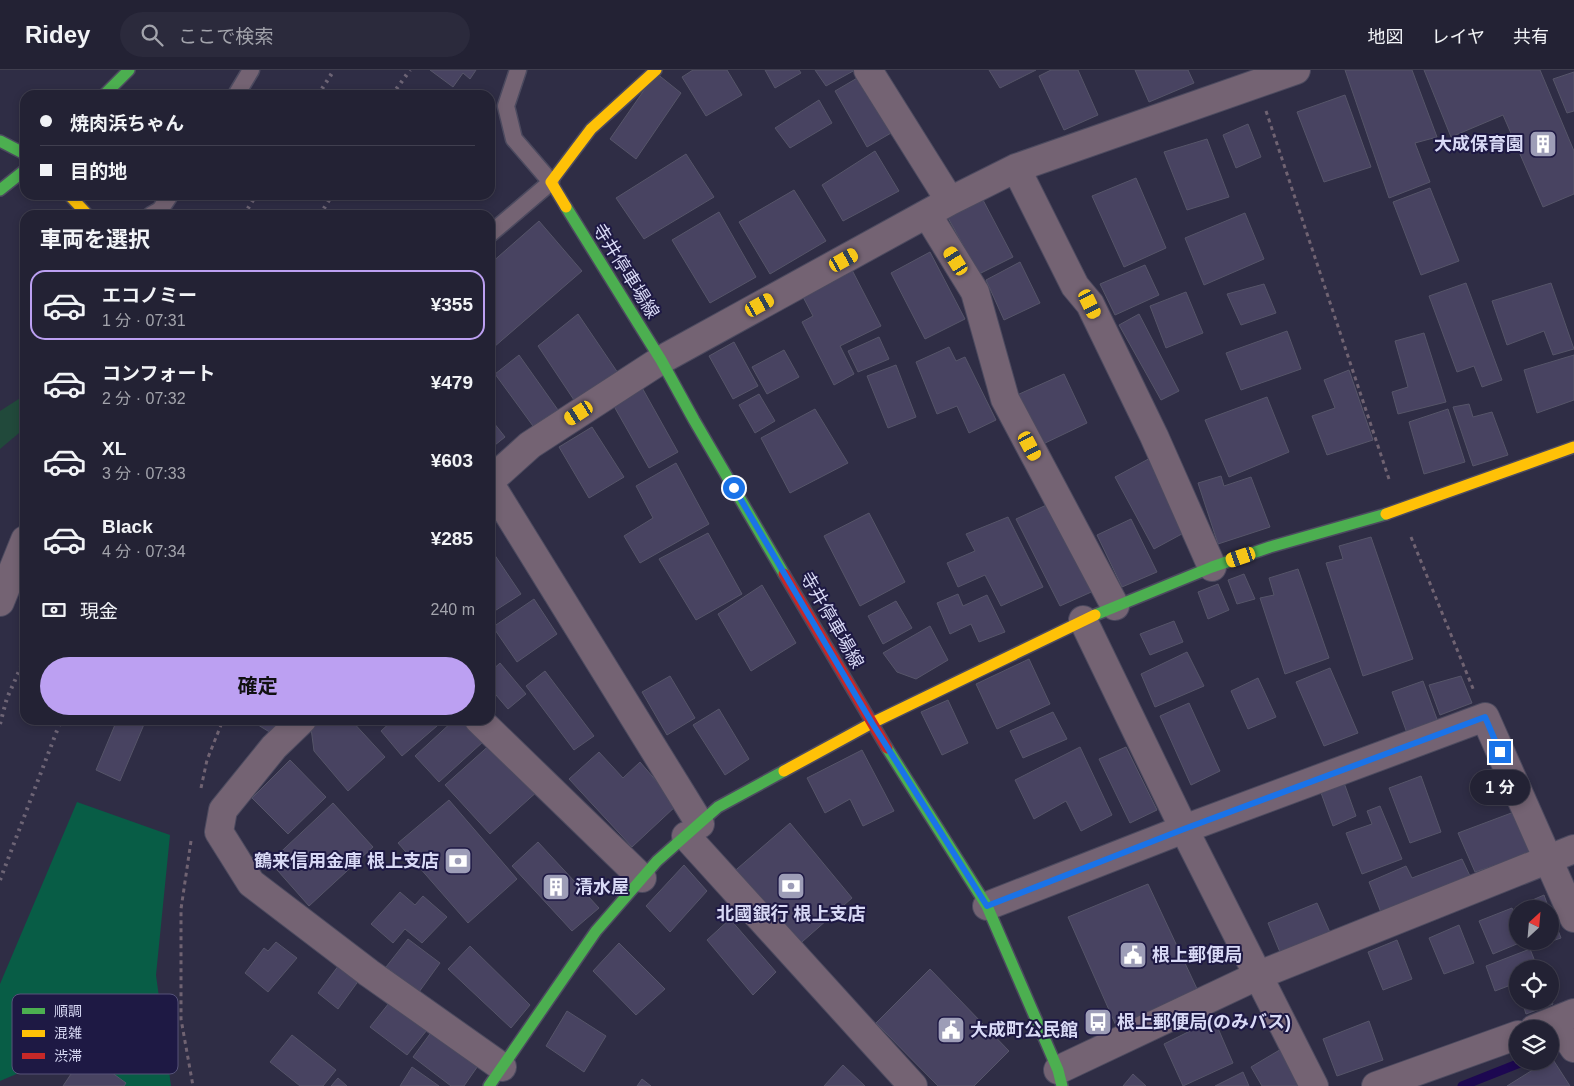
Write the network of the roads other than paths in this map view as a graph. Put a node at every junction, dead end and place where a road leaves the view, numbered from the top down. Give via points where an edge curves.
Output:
1 (129, 70) edge
2 (251, 70) edge
3 (518, 70) edge
4 (656, 70) edge
5 (868, 70) edge
6 (1296, 70) edge
7 (109, 90) edge
8 (239, 90) edge
9 (0, 141) edge
10 (20, 151) edge
11 (1016, 168) junction
12 (20, 174) edge
13 (551, 182) junction
14 (0, 190) edge
15 (74, 200) edge
16 (939, 208) junction
17 (84, 210) edge
18 (495, 230) edge
19 (661, 360) junction
20 (1574, 447) edge
21 (495, 477) edge
22 (495, 491) edge
23 (20, 552) edge
24 (1212, 567) junction
25 (0, 602) edge
26 (1115, 606) junction
27 (1083, 620) junction
28 (872, 723) junction
29 (297, 725) edge
30 (484, 725) edge
31 (1184, 829) junction
32 (693, 830) junction
33 (1574, 849) edge
34 (1548, 860) junction
35 (642, 878) junction
36 (987, 906) junction
37 (1574, 918) edge
38 (1259, 975) junction
39 (1559, 1027) edge
40 (1509, 1038) edge
41 (1574, 1048) edge
42 (496, 1076) edge
43 (1060, 1078) edge
44 (913, 1086) edge
45 (1314, 1086) edge
46 (1376, 1086) edge

1 - 7 street
2 - 8 lane
3 - 13 lane via 506,106 514,140
4 - 13 street via 591,129
5 - 16 street
6 - 11 street
9 - 10 street
11 - 16 street
11 - 24 street via 1075,286 1090,304 1154,436
12 - 14 street
13 - 18 lane
13 - 19 street, 寺井停車場線
15 - 17 street
16 - 19 street
16 - 26 street via 975,292 1005,399
19 - 21 street via 530,445
19 - 28 street, 寺井停車場線
20 - 24 street via 1400,510 1270,546
22 - 32 street
23 - 25 street
24 - 26 street
26 - 27 street
27 - 28 street
27 - 31 street
28 - 32 street via 718,807
28 - 36 street, 寺井停車場線
29 - 42 street via 274,747 224,810 219,832 251,884 370,973
30 - 35 street
31 - 34 street via 1485,717
31 - 36 street
31 - 38 street
32 - 35 street
32 - 44 street
33 - 34 street
34 - 37 street
34 - 38 street
35 - 42 street via 596,931
36 - 43 street, 寺井停車場線
38 - 43 street
38 - 45 street
39 - 41 street
40 - 46 street

